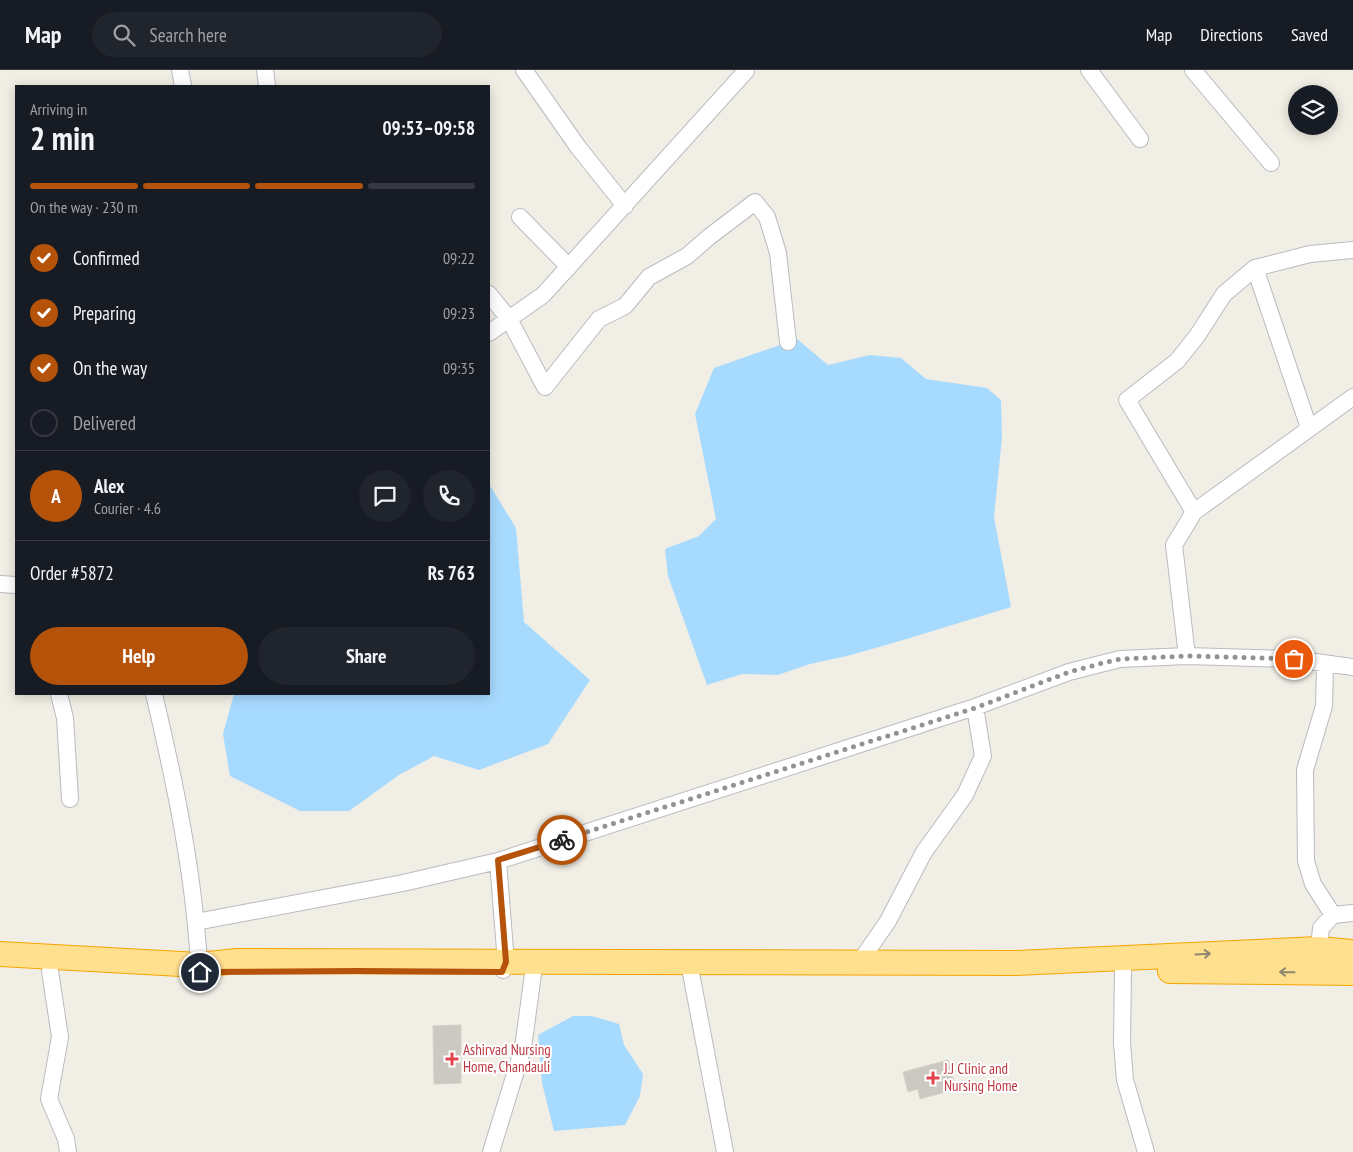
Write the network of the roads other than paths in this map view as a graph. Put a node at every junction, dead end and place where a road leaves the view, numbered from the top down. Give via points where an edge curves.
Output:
1 (180, 70) edge
2 (265, 70) edge
3 (524, 70) edge
4 (746, 70) edge
5 (1090, 70) edge
6 (1193, 70) edge
7 (183, 85) edge
8 (267, 85) edge
9 (1140, 139) dead end
10 (1271, 163) dead end
11 (625, 206) junction
12 (520, 217) dead end
13 (1353, 250) edge
14 (569, 267) junction
15 (1255, 268) junction
16 (490, 295) edge
17 (509, 319) junction
18 (490, 332) edge
19 (788, 342) dead end
20 (1353, 397) edge
21 (1309, 428) junction
22 (1194, 512) junction
23 (0, 584) edge
24 (15, 585) edge
25 (1187, 656) junction
26 (1325, 664) junction
27 (1353, 667) edge
28 (59, 695) edge
29 (154, 695) edge
30 (975, 708) junction
31 (70, 799) dead end
32 (498, 860) junction
33 (1353, 914) edge
34 (1333, 915) junction
35 (196, 922) junction
36 (1319, 949) junction
37 (1353, 952) edge
38 (0, 954) edge
39 (859, 964) junction
40 (199, 965) junction
41 (0, 967) edge
42 (504, 967) junction
43 (1123, 970) junction
44 (50, 971) junction
45 (1317, 972) junction
46 (691, 973) junction
47 (1353, 973) edge
48 (533, 974) junction
49 (68, 1152) edge
50 (491, 1152) edge
51 (725, 1152) edge
52 (1146, 1152) edge

1 - 7 street
2 - 8 street
3 - 11 street via 578,147
4 - 11 street
5 - 9 street
6 - 10 street
11 - 14 street
12 - 14 street
13 - 15 street via 1310,254
14 - 17 street via 543,295
15 - 21 street
15 - 22 street via 1224,294 1177,360 1128,400
16 - 17 street
17 - 18 street
17 - 19 street via 545,387 600,319 626,306 649,277 687,256 755,202 767,217 778,253
20 - 21 street
21 - 22 street
22 - 25 street via 1174,545
23 - 24 street
25 - 26 street via 1294,659
25 - 30 street via 1120,659 1103,663 1069,672
26 - 27 street
26 - 34 street via 1324,706 1305,770 1306,861 1313,884
28 - 31 street via 65,718
29 - 35 street via 176,785
30 - 32 street
30 - 39 street via 983,756 965,795 924,852 888,921
32 - 35 street via 403,883
32 - 42 street
33 - 34 street
34 - 36 street via 1321,928
35 - 40 street
36 - 37 highway
39 -> 36 highway via 1014,963
36 - 45 street
38 - 40 highway
39 - 42 highway
40 - 42 highway via 237,961
41 - 44 highway
42 - 44 highway via 104,974
42 - 48 highway
45 -> 43 highway
43 - 46 highway via 1006,976
43 - 52 street via 1125,1080
44 - 49 street via 60,1037 49,1099 66,1139
45 - 47 highway
46 - 48 highway
46 - 51 street
48 - 50 street via 523,1048

